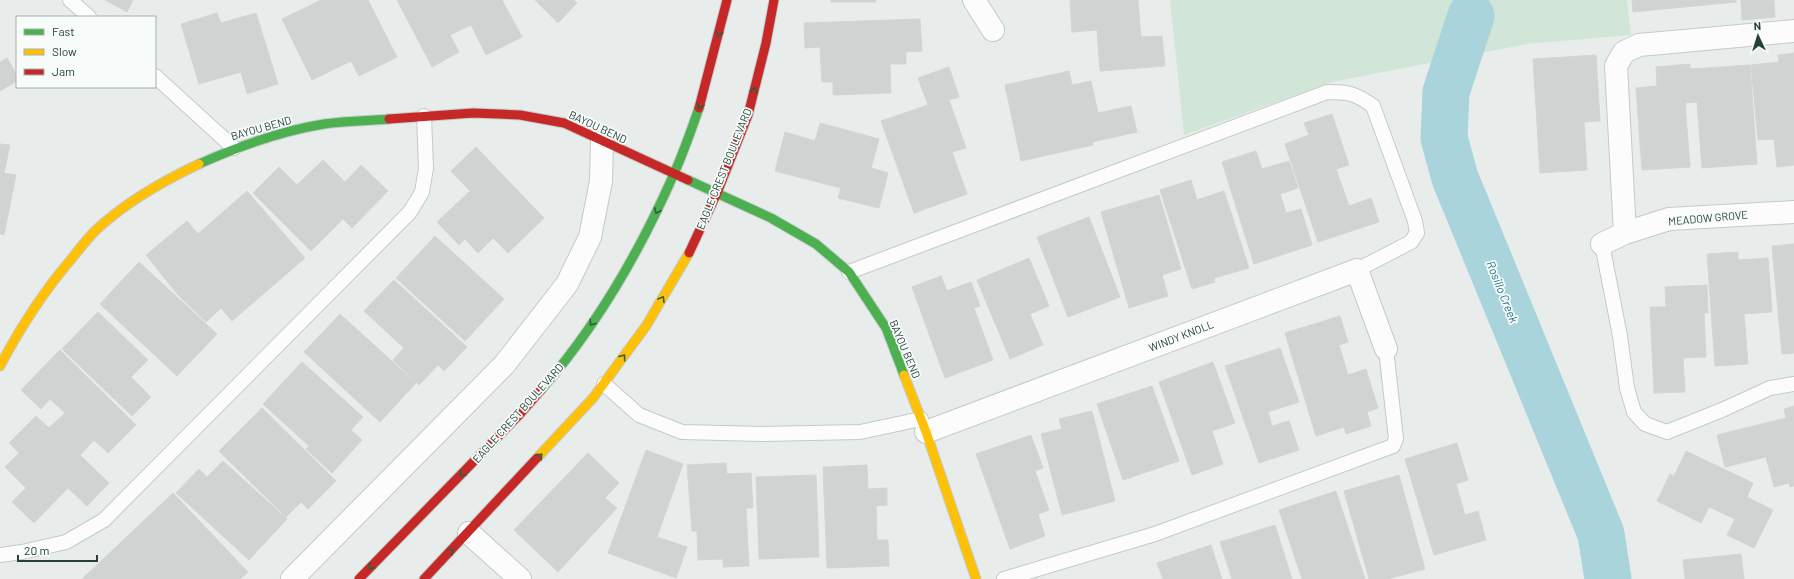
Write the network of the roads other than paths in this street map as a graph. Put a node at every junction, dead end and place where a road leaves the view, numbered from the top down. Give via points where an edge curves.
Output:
1 (70, 0) edge
2 (727, 0) edge
3 (774, 0) edge
4 (974, 0) edge
5 (88, 16) edge
6 (994, 30) dead end
7 (1794, 31) edge
8 (156, 77) edge
9 (424, 116) junction
10 (602, 142) junction
11 (234, 148) junction
12 (674, 175) junction
13 (717, 193) junction
14 (1794, 212) edge
15 (1625, 233) junction
16 (1602, 244) joint
17 (1357, 270) junction
18 (848, 272) junction
19 (1386, 350) joint
20 (1, 362) edge
21 (604, 384) junction
22 (1794, 384) edge
23 (923, 425) junction
24 (469, 533) junction
25 (0, 555) edge
26 (292, 579) edge
27 (359, 579) edge
28 (424, 579) edge
29 (520, 579) edge
30 (976, 579) edge
31 (1004, 579) edge

1 - 5 lane
2 -> 12 main road, EAGLE CREST BOULEVARD via 702,101
13 -> 3 main road, EAGLE CREST BOULEVARD via 748,115
4 - 6 street
7 - 15 street via 1639,45 1624,52 1616,66
8 - 11 lane
9 - 10 main road, BAYOU BEND via 473,113 520,115 564,123
9 - 11 main road, BAYOU BEND via 325,124
9 - 25 lane via 426,168 422,192 410,212 104,520 66,542
10 - 12 main road, BAYOU BEND
10 - 26 street via 601,181 590,237 567,284 504,366
11 - 20 main road, BAYOU BEND via 170,178 96,230 51,283 19,329
12 - 13 main road, BAYOU BEND
12 -> 27 main road, EAGLE CREST BOULEVARD via 649,228 607,302 561,367 519,415
13 - 18 main road, BAYOU BEND via 771,218 816,244
21 -> 13 main road, EAGLE CREST BOULEVARD via 653,314 691,250
14 - 15 street, MEADOW GROVE via 1669,219
15 - 16 street, MEADOW GROVE
16 - 22 lane via 1627,388 1634,412 1645,424 1667,432 1770,388
17 - 18 lane via 1411,242 1417,234 1373,106 1349,92 1327,92
17 - 19 street
17 - 23 street, WINDY KNOLL
18 - 23 main road, BAYOU BEND via 886,328
19 - 31 lane via 1396,439 1393,446 1155,534
21 - 23 lane via 639,415 682,432 860,432
24 -> 21 main road, EAGLE CREST BOULEVARD
23 - 30 main road, BAYOU BEND
28 -> 24 main road, EAGLE CREST BOULEVARD
24 - 29 street

